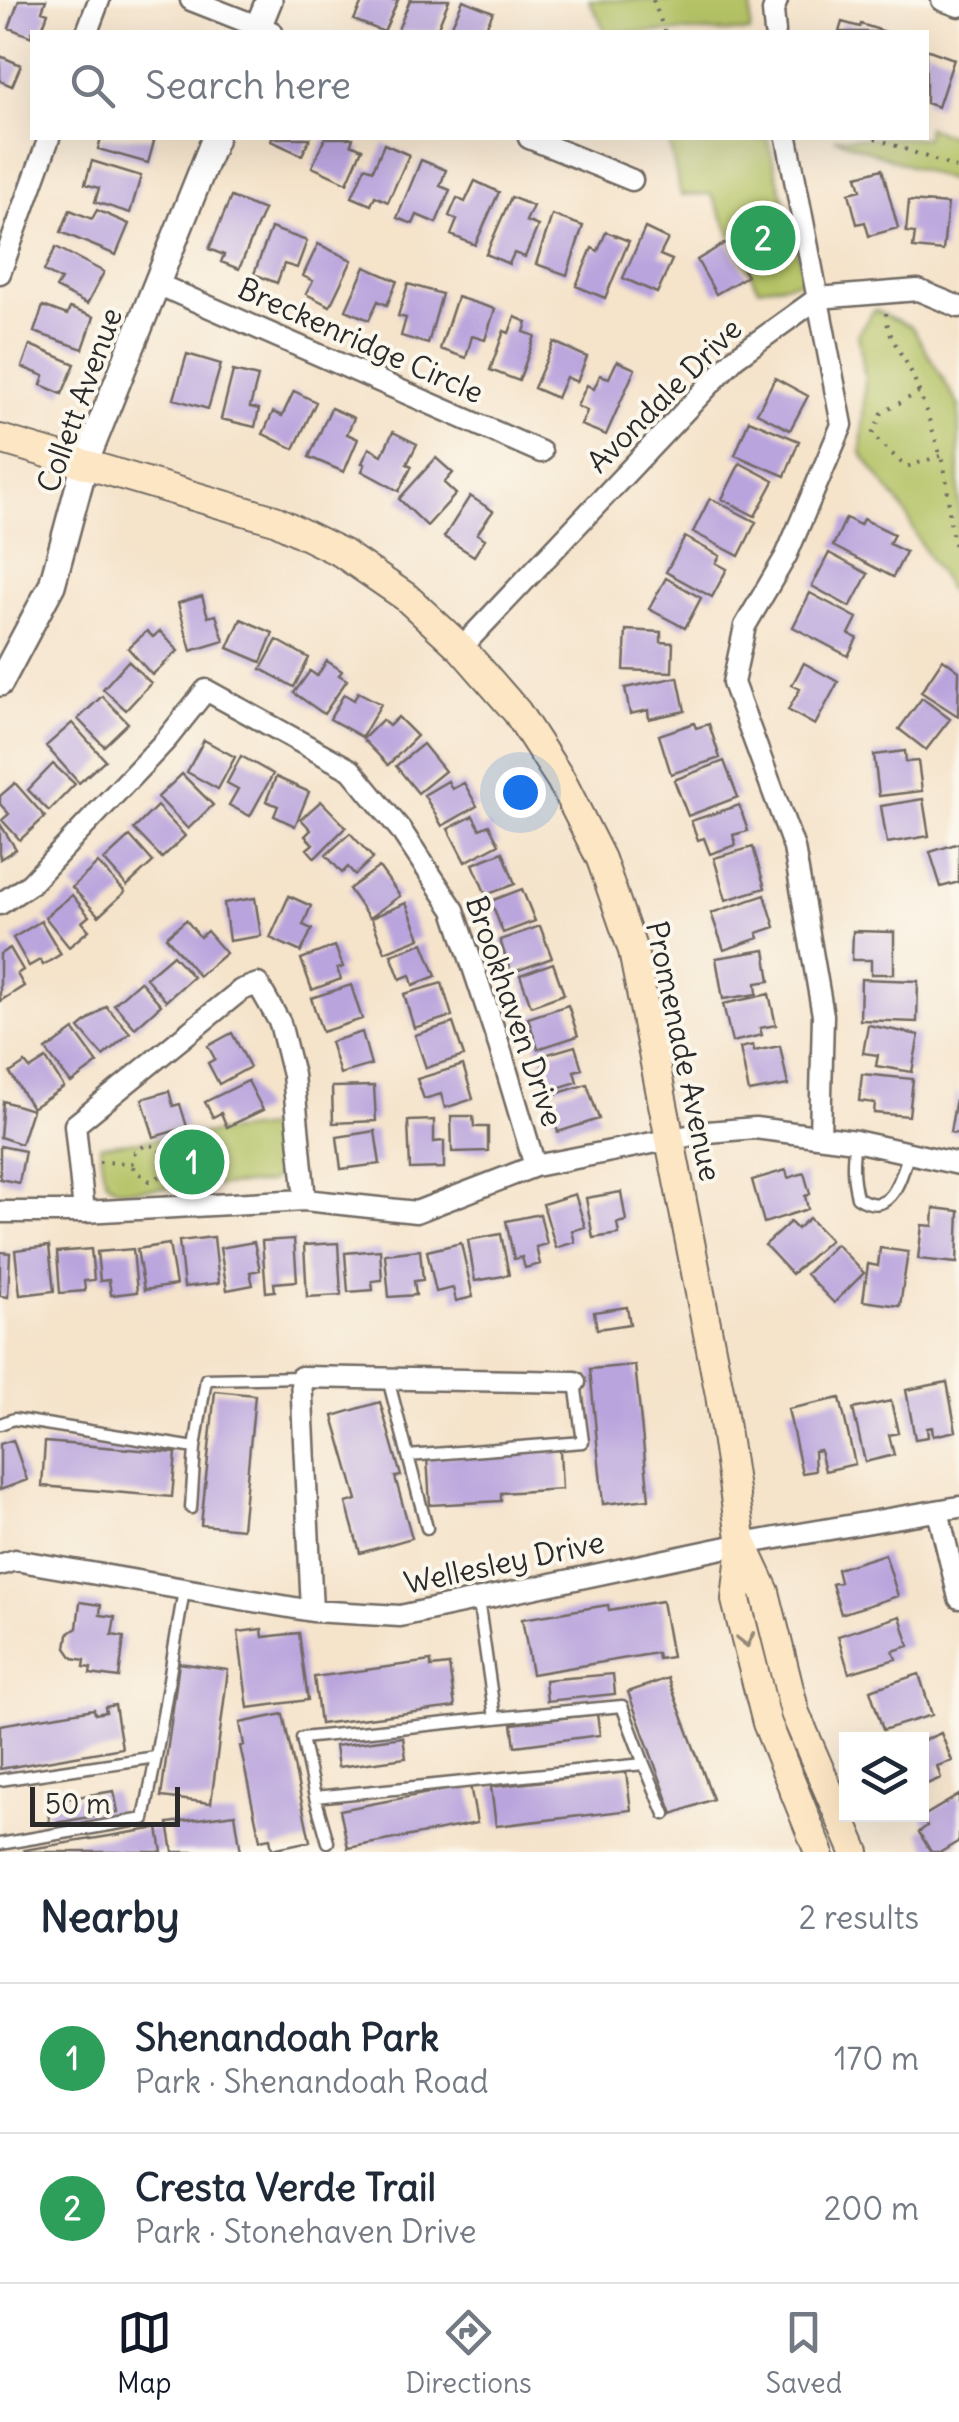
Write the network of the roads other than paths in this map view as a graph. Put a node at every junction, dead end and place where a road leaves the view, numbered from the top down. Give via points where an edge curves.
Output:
1 (99, 0) edge
2 (191, 0) edge
3 (270, 0) edge
4 (777, 0) edge
5 (942, 0) edge
6 (959, 6) edge
7 (88, 30) edge
8 (260, 30) edge
9 (262, 30) edge
10 (775, 30) edge
11 (48, 140) edge
12 (213, 140) edge
13 (534, 140) edge
14 (787, 140) edge
15 (632, 180) dead end
16 (0, 273) edge
17 (157, 284) junction
18 (818, 298) junction
19 (959, 306) edge
20 (0, 439) edge
21 (541, 452) dead end
22 (85, 463) junction
23 (461, 648) junction
24 (0, 682) edge
25 (0, 904) edge
26 (820, 1136) junction
27 (670, 1139) junction
28 (855, 1142) junction
29 (909, 1152) junction
30 (959, 1164) edge
31 (535, 1166) junction
32 (304, 1200) junction
33 (0, 1212) edge
34 (84, 1212) junction
35 (300, 1377) junction
36 (388, 1379) junction
37 (575, 1382) joint
38 (0, 1424) edge
39 (195, 1448) junction
40 (408, 1456) junction
41 (959, 1507) edge
42 (191, 1508) dead end
43 (938, 1511) junction
44 (426, 1528) dead end
45 (742, 1544) junction
46 (0, 1565) edge
47 (184, 1590) junction
48 (478, 1598) junction
49 (959, 1598) edge
50 (312, 1611) junction
51 (495, 1718) junction
52 (156, 1757) junction
53 (644, 1764) junction
54 (0, 1780) edge
55 (315, 1797) junction
56 (665, 1814) dead end
57 (328, 1842) dead end
58 (0, 1844) edge
59 (819, 1852) edge
60 (855, 1852) edge

1 - 7 street
2 - 8 street
3 - 9 street
4 - 10 street
5 - 6 street
11 - 16 street
12 - 17 street, Collett Avenue
13 - 15 street
14 - 18 street
17 - 21 street, Breckenridge Circle
17 - 22 street, Collett Avenue
18 - 19 street via 918,290
18 - 23 street, Avondale Drive via 736,358
18 - 26 street via 842,425 786,556 745,626 733,683 794,848 823,1015
20 - 22 main road, Promenade Avenue
22 - 23 main road, Promenade Avenue via 309,535 375,573
22 - 24 street, Collett Avenue via 52,585
23 - 27 main road, Promenade Avenue via 517,712 600,859 633,950
25 - 31 street, Brookhaven Drive via 30,884 206,690 350,770 400,829 454,910
26 - 27 street via 755,1128
26 - 28 street
27 - 31 street
27 - 45 main road, Promenade Avenue
28 - 29 street
28 - 29 lane via 854,1188 868,1203 894,1194
29 - 30 street
31 - 32 street via 416,1212
32 - 34 street
32 - 34 street via 292,1075 280,1023 258,984 241,990 75,1125
33 - 34 street
35 - 36 street
35 - 39 lane via 206,1379
35 - 50 street
36 - 37 street
36 - 40 lane
37 - 40 lane via 583,1442
38 - 39 lane via 14,1419
39 - 42 lane
40 - 44 lane
41 - 43 street, Wellesley Drive
43 - 45 street, Wellesley Drive
43 - 49 street
45 - 48 street, Wellesley Drive
45 -> 59 main road, Promenade Avenue via 736,1600 767,1722
45 - 60 main road, Promenade Avenue via 764,1592 795,1713
46 - 47 street, Wellesley Drive via 15,1560
47 - 50 street, Wellesley Drive
47 - 52 lane
48 - 50 street, Wellesley Drive via 400,1616
48 - 51 lane
51 - 53 lane via 622,1706
51 - 55 lane via 302,1738
52 - 54 lane
52 - 58 lane via 144,1819
53 - 55 lane
53 - 56 lane
55 - 57 lane

